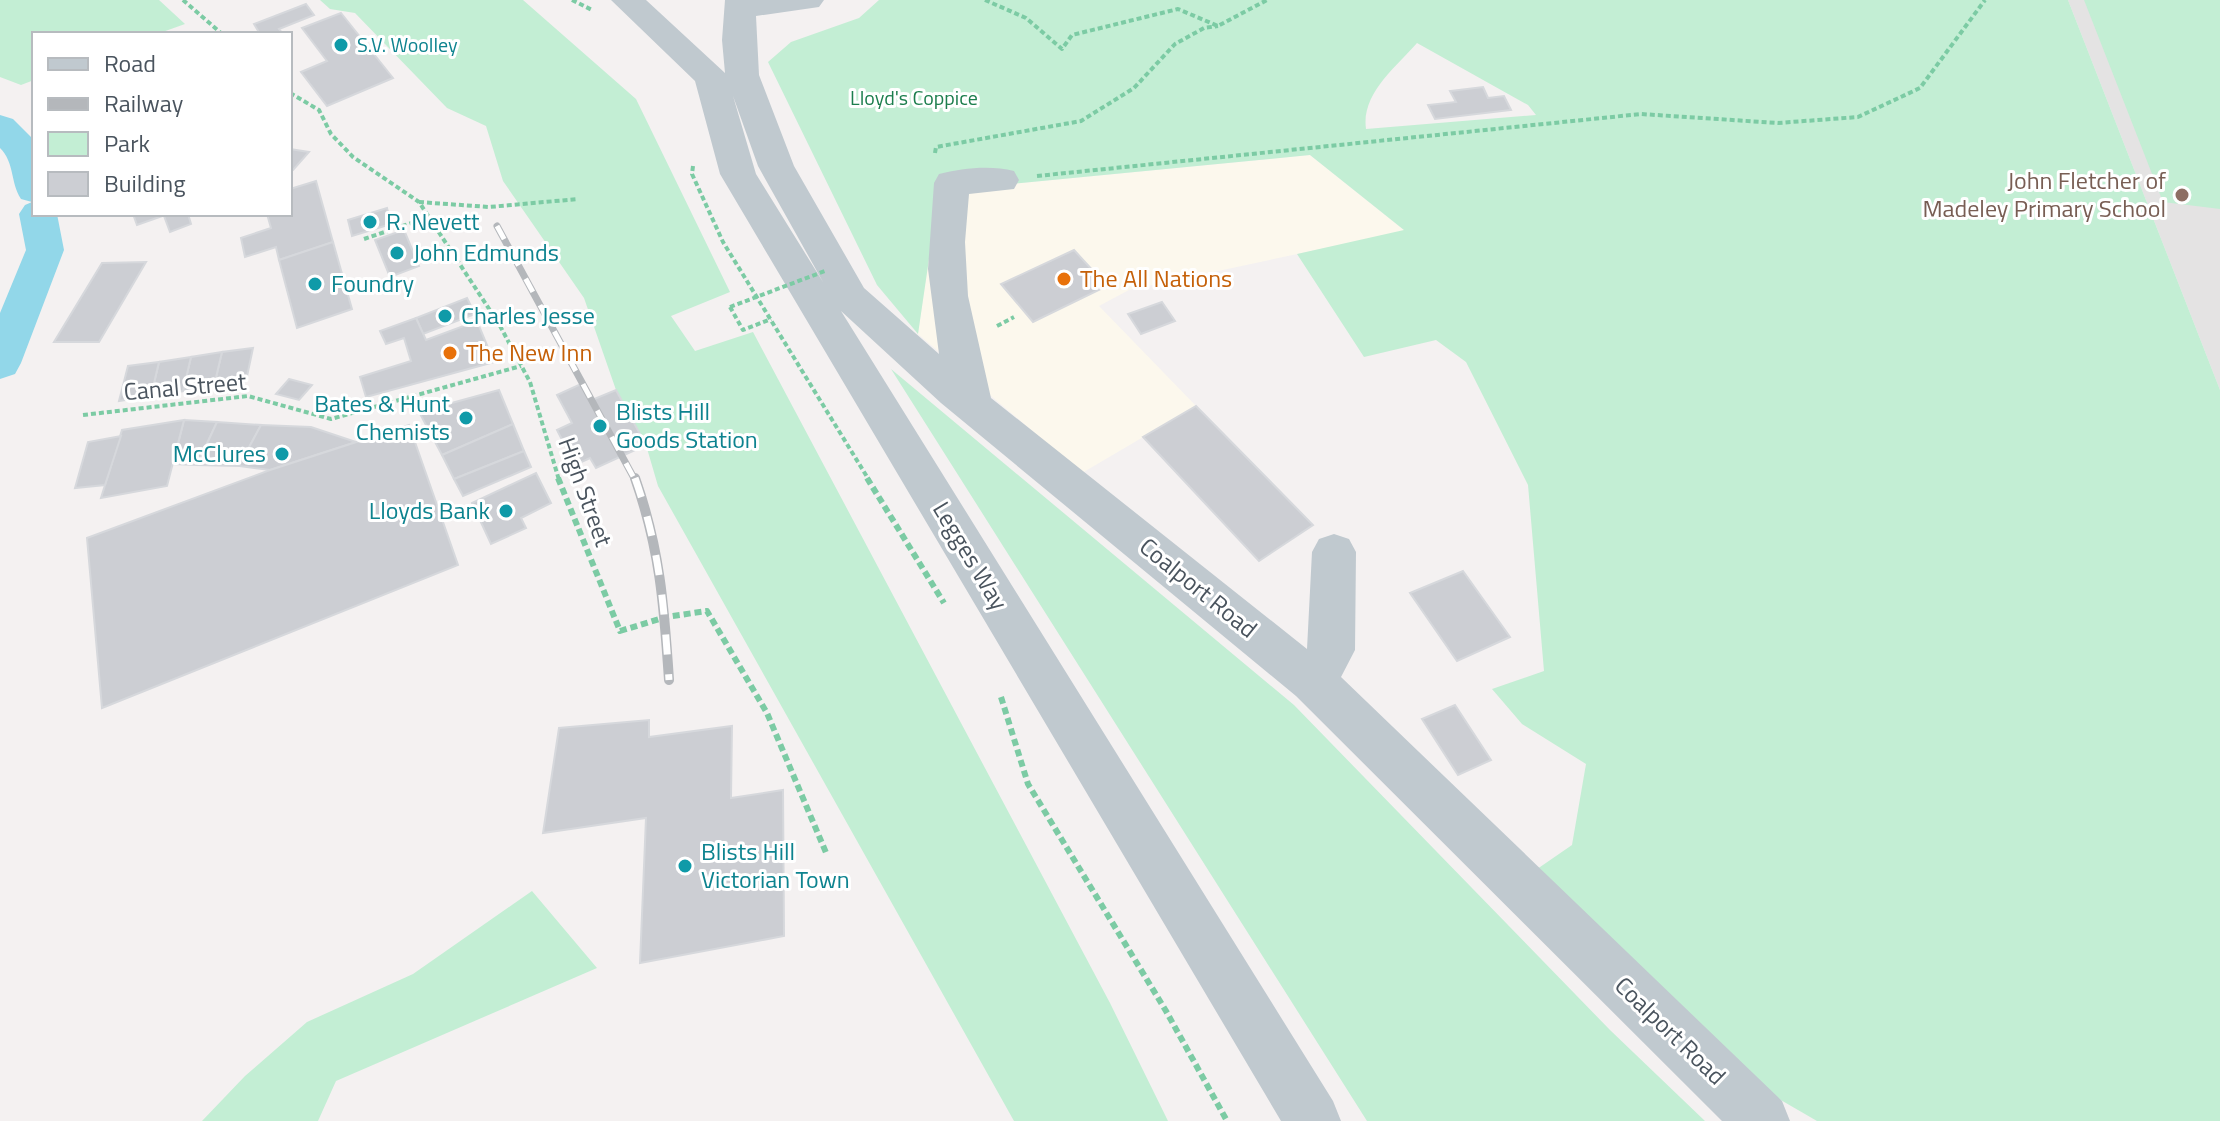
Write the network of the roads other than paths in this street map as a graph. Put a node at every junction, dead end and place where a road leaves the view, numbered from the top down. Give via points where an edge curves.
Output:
1 (627, 0) edge
2 (808, 0) edge
3 (742, 4) edge
4 (1001, 180) road end
5 (973, 406) junction
6 (1334, 552) dead end
7 (1313, 681) junction
8 (1313, 1121) edge
9 (1762, 1121) edge

1 - 8 street, Legges Way via 711,77 738,174
2 - 3 street
3 - 5 street, Coalport Road via 742,75 776,166 851,298
4 - 5 street via 952,183 945,274 953,343
5 - 7 street, Coalport Road
6 - 7 street via 1332,650
7 - 9 street, Coalport Road

